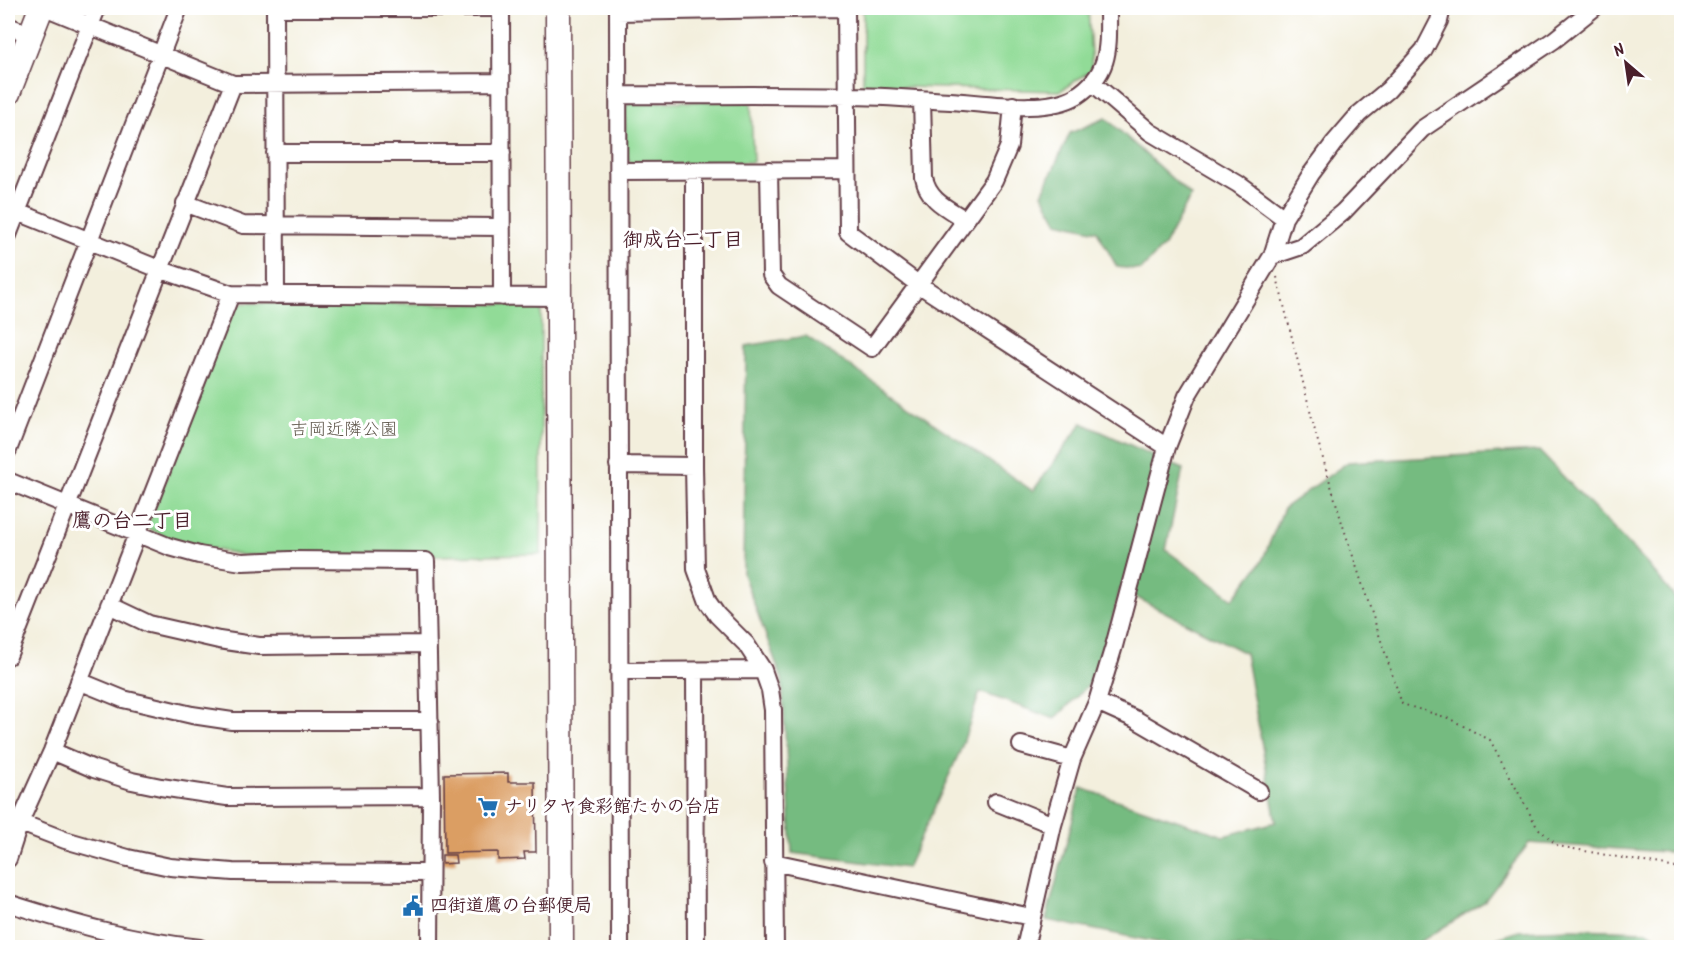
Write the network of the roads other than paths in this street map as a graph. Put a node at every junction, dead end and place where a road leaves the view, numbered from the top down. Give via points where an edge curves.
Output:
1 (41, 8) edge
2 (47, 8) edge
3 (97, 8) edge
4 (179, 8) edge
5 (275, 8) edge
6 (501, 8) edge
7 (558, 8) edge
8 (846, 8) edge
9 (1108, 8) edge
10 (1442, 8) edge
11 (1594, 8) edge
12 (618, 10) edge
13 (90, 26) junction
14 (18, 30) edge
15 (160, 55) junction
16 (501, 82) junction
17 (1093, 83) junction
18 (233, 84) junction
19 (275, 84) junction
20 (8, 93) edge
21 (618, 95) junction
22 (848, 96) junction
23 (922, 99) junction
24 (1013, 105) junction
25 (275, 153) junction
26 (502, 153) junction
27 (769, 170) junction
28 (846, 170) junction
29 (618, 171) junction
30 (694, 171) junction
31 (185, 203) junction
32 (12, 210) edge
33 (1284, 218) junction
34 (964, 219) junction
35 (276, 226) junction
36 (502, 227) junction
37 (8, 235) edge
38 (89, 240) junction
39 (1272, 256) junction
40 (159, 269) junction
41 (918, 284) junction
42 (231, 294) junction
43 (276, 295) junction
44 (502, 297) junction
45 (559, 297) junction
46 (1167, 447) junction
47 (8, 450) edge
48 (618, 465) junction
49 (694, 466) junction
50 (8, 481) edge
51 (67, 505) junction
52 (138, 532) junction
53 (109, 605) junction
54 (428, 644) junction
55 (8, 656) edge
56 (763, 670) junction
57 (619, 671) junction
58 (695, 671) junction
59 (80, 681) junction
60 (1096, 702) junction
61 (430, 721) junction
62 (1022, 745) dead end
63 (52, 751) junction
64 (1072, 759) junction
65 (1259, 790) dead end
66 (431, 796) junction
67 (996, 802) dead end
68 (14, 820) edge
69 (1053, 825) junction
70 (8, 859) edge
71 (773, 862) junction
72 (430, 873) junction
73 (8, 903) edge
74 (1031, 917) junction
75 (200, 948) edge
76 (430, 948) edge
77 (561, 948) edge
78 (620, 948) edge
79 (696, 948) edge
80 (774, 948) edge
81 (1025, 948) edge

1 - 14 street
2 - 13 street
3 - 13 street
4 - 15 street
5 - 6 street
5 - 19 street
6 - 16 street
7 - 45 street
8 - 12 street
8 - 22 street
9 - 17 street via 1106,58
10 - 33 street via 1424,50 1334,143
11 - 39 street via 1554,40 1422,129 1343,212 1302,246
12 - 21 street
13 - 15 street
13 - 32 street
14 - 20 street
15 - 18 street
15 - 38 street
16 - 19 street
16 - 26 street
17 - 24 street via 1060,102
17 - 33 street via 1150,132 1238,184
18 - 19 street
18 - 31 street
19 - 25 street
21 - 22 street
21 - 29 street
22 - 23 street
22 - 28 street
23 - 24 street
23 - 34 street via 926,188 933,198
24 - 34 street via 1009,146 1003,163
25 - 26 street
25 - 35 street
26 - 36 street
27 - 28 street
27 - 30 street
27 - 41 street via 771,274 779,286 872,348
28 - 41 street via 848,232
29 - 30 street
29 - 48 street
30 - 49 street
31 - 35 street via 243,225
31 - 40 street
32 - 37 street
32 - 38 street
33 - 39 street
34 - 41 street
35 - 36 street
35 - 43 street
36 - 44 street
38 - 40 street
38 - 47 street
39 - 46 street via 1187,396
40 - 42 street
40 - 51 street
41 - 46 street
42 - 43 street
42 - 52 street
43 - 44 street
44 - 45 street
45 - 77 street
46 - 60 street
48 - 49 street
48 - 57 street
49 - 56 street via 696,569 700,584 717,615 746,644
50 - 51 street
51 - 52 street
51 - 55 street
52 - 53 street
52 - 54 street via 170,547 242,562 426,561
53 - 54 street via 149,624 259,646
53 - 59 street
54 - 61 street
56 - 58 street
56 - 71 street via 773,710
57 - 58 street
57 - 78 street
58 - 79 street
59 - 61 street via 123,699 232,722
59 - 63 street
60 - 64 street
60 - 65 street via 1135,719
61 - 66 street
62 - 64 street
63 - 66 street via 132,781 227,797
63 - 68 street
64 - 69 street
66 - 72 street
67 - 69 street
68 - 70 street
68 - 72 street via 65,840 170,867 233,872
69 - 74 street
71 - 74 street
71 - 80 street
72 - 76 street
73 - 75 street via 90,929
74 - 81 street

